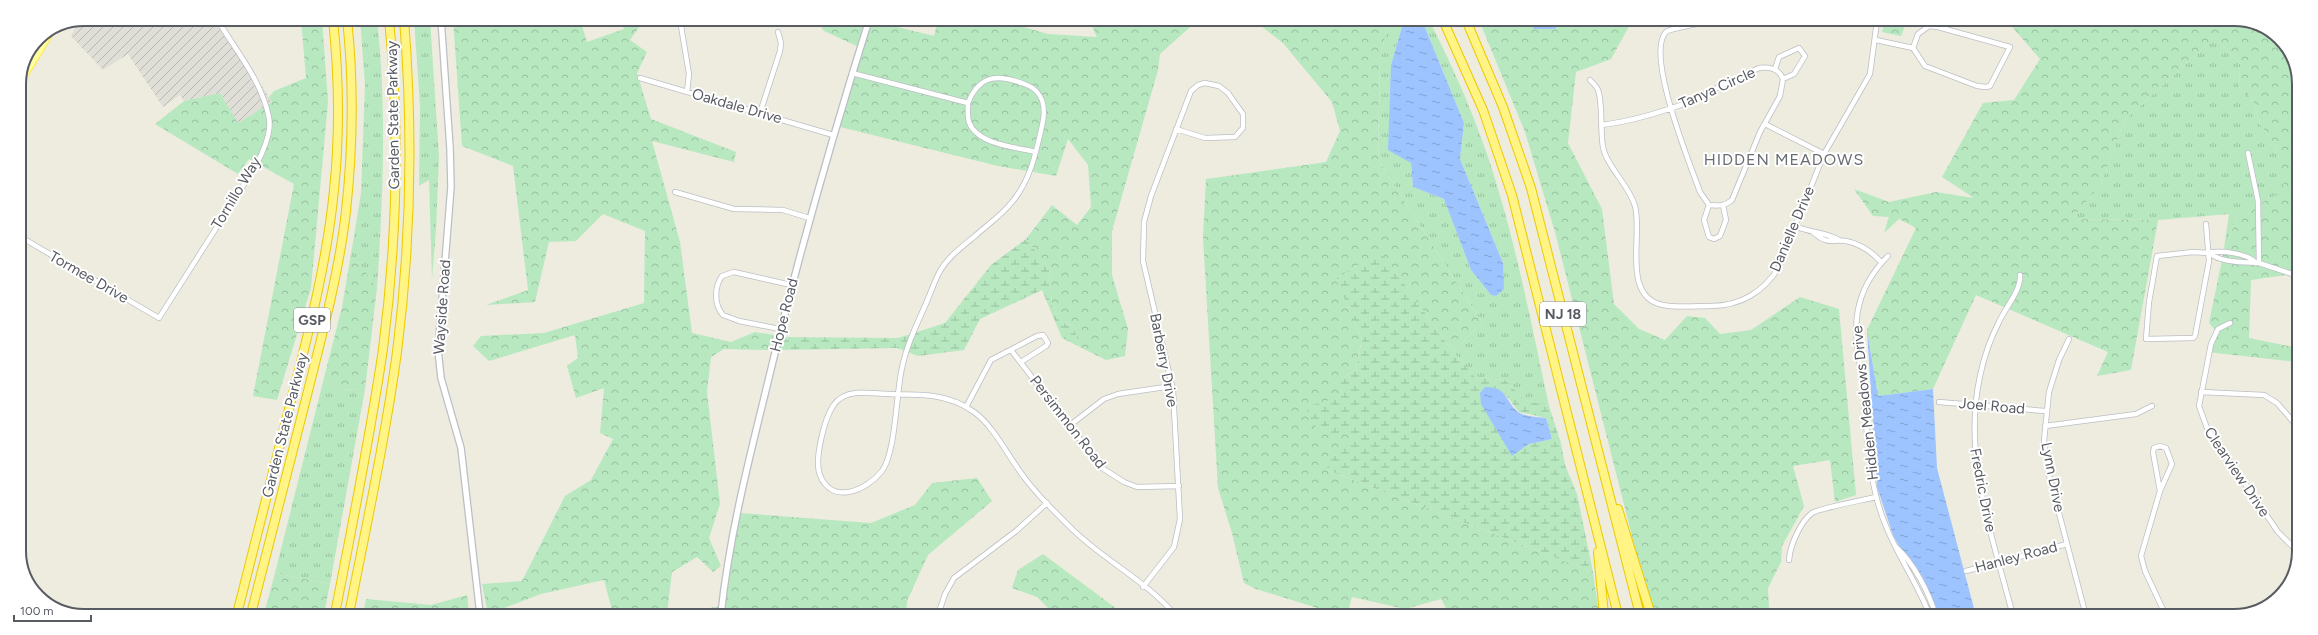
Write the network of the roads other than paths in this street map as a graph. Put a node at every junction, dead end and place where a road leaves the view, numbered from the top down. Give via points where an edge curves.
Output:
1 (221, 26) edge
2 (335, 26) edge
3 (347, 26) edge
4 (390, 26) edge
5 (404, 26) edge
6 (441, 26) edge
7 (681, 26) edge
8 (867, 26) edge
9 (1446, 26) edge
10 (1469, 26) edge
11 (1694, 26) edge
12 (1877, 26) edge
13 (778, 32) dead end
14 (1876, 40) junction
15 (44, 42) edge
16 (1914, 48) junction
17 (28, 70) edge
18 (1775, 70) junction
19 (852, 73) junction
20 (640, 78) dead end
21 (1783, 79) junction
22 (1590, 80) dead end
23 (687, 92) junction
24 (968, 103) junction
25 (1672, 108) junction
26 (760, 113) junction
27 (1765, 124) junction
28 (1601, 126) junction
29 (1176, 129) junction
30 (834, 135) junction
31 (1036, 152) junction
32 (2248, 153) dead end
33 (1824, 154) junction
34 (675, 192) dead end
35 (1709, 205) junction
36 (1723, 206) junction
37 (809, 218) junction
38 (2206, 224) dead end
39 (1795, 226) junction
40 (26, 240) edge
41 (2208, 253) junction
42 (1888, 256) dead end
43 (1881, 262) junction
44 (2258, 262) junction
45 (2292, 274) edge
46 (2020, 275) dead end
47 (791, 285) junction
48 (159, 318) joint
49 (2230, 323) dead end
50 (780, 328) junction
51 (2069, 339) dead end
52 (1011, 350) junction
53 (1021, 362) junction
54 (1172, 386) junction
55 (2201, 392) junction
56 (897, 395) junction
57 (1939, 402) dead end
58 (1975, 405) junction
59 (2152, 406) dead end
60 (966, 407) junction
61 (2045, 411) junction
62 (2292, 420) edge
63 (1069, 426) junction
64 (2045, 426) junction
65 (1595, 437) junction
66 (1179, 486) junction
67 (2160, 491) junction
68 (1876, 497) junction
69 (1047, 503) junction
70 (1596, 530) junction
71 (2067, 544) junction
72 (2292, 546) edge
73 (1896, 547) junction
74 (1789, 560) dead end
75 (1999, 562) junction
76 (1966, 571) dead end
77 (1143, 587) junction
78 (238, 609) edge
79 (252, 609) edge
80 (336, 609) edge
81 (350, 609) edge
82 (479, 609) edge
83 (722, 609) edge
84 (941, 609) edge
85 (1169, 609) edge
86 (1603, 609) edge
87 (1616, 609) edge
88 (1638, 609) edge
89 (1649, 609) edge
90 (1927, 609) edge
91 (1933, 609) edge
92 (2011, 609) edge
93 (2084, 609) edge
94 (2163, 609) edge

1 - 48 street, Tornillo Way via 263,96 269,120 267,138 255,166
2 - 78 highway, Garden State Parkway / GSP via 338,72 338,145 325,256 312,320
3 - 79 highway, Garden State Parkway / GSP via 352,146 339,258
4 - 80 highway, Garden State Parkway via 396,133 390,280 376,397
5 - 81 highway, Garden State Parkway via 410,136 407,247 390,397
6 - 82 street, Wayside Road via 451,181 438,350 441,378 461,448
7 - 23 street via 689,74
8 - 19 street, Hope Road
9 - 70 highway, NJ 18 via 1483,110 1512,195
10 - 65 highway, NJ 18 via 1504,107 1523,161
11 - 25 street via 1670,29 1663,36 1662,79
12 - 14 street, Danielle Drive
13 - 26 street via 780,51
14 - 16 street
14 - 33 street, Danielle Drive via 1870,74
15 - 17 main road
16 - 16 street via 1925,66 1981,87 1990,86 2010,47 1929,26 1918,34
18 - 21 street, Tanya Circle
18 - 21 street via 1779,57 1799,48 1805,56 1794,74
18 - 25 street, Tanya Circle via 1759,68
19 - 24 street
19 - 30 street, Hope Road
20 - 23 street, Oakdale Drive
21 - 27 street via 1780,96
22 - 28 street, Danielle Drive via 1598,90
23 - 26 street, Oakdale Drive
24 - 31 street via 969,122 976,133 994,142
24 - 31 street via 978,85 997,77 1032,87 1044,100 1044,118
25 - 28 street, Tanya Circle via 1631,121
25 - 35 street, Tanya Circle via 1700,192
26 - 30 street, Oakdale Drive
27 - 33 street
27 - 36 street via 1735,196
28 - 39 street, Danielle Drive via 1605,153 1635,205 1638,280 1643,293 1654,302 1668,306 1717,306 1749,297 1764,287 1775,274
29 - 29 street, Barberry Drive via 1191,91 1198,84 1205,82 1220,86 1243,114 1243,128 1235,136 1205,138
29 - 54 street, Barberry Drive via 1144,222 1142,249
30 - 37 street, Hope Road
31 - 56 street via 1023,188 1011,205 958,250 940,270 904,357
32 - 44 street via 2258,201
33 - 39 street, Danielle Drive
34 - 37 street via 734,209 782,210
35 - 36 street
35 - 36 street via 1704,220 1709,237 1714,239 1720,236 1726,220
37 - 47 street, Hope Road
38 - 41 street
39 - 43 street via 1814,233 1827,242 1839,240 1863,247
40 - 48 street, Tormee Drive
41 - 41 street via 2158,256 2149,302 2146,339 2194,337 2210,261
41 - 44 street via 2217,251 2252,258
41 - 44 street via 2214,257 2245,264
42 - 43 street, Hidden Meadows Drive
43 - 68 street, Hidden Meadows Drive via 1864,290 1856,326
44 - 45 street
46 - 58 street, Fredric Drive via 2016,290 1998,322 1987,351
47 - 50 street, Hope Road
47 - 50 street via 734,272 722,276 717,285 718,305 723,315 739,322
49 - 55 street, Clearview Drive via 2218,328 2212,338
50 - 83 street, Hope Road via 729,546
51 - 61 street, Lynn Drive via 2053,377
52 - 53 street, Persimmon Road
52 - 53 street via 1037,336 1043,335 1047,338 1046,346
52 - 60 street via 991,360
53 - 63 street, Persimmon Road
54 - 63 street via 1118,394 1104,399
54 - 66 street, Barberry Drive
55 - 62 street via 2264,395 2277,403
55 - 72 street, Clearview Drive via 2199,406 2207,428 2278,532
56 - 56 street via 884,468 865,488 859,490 845,492 827,486 820,477 817,465 823,431 830,411 838,399 855,393
56 - 60 street via 935,396
57 - 58 street, Joel Road
58 - 61 street, Joel Road
58 - 75 street, Fredric Drive via 1973,431 1976,465
59 - 64 street via 2136,414
60 - 69 street via 982,418 1026,479
61 - 64 street, Lynn Drive
63 - 66 street, Persimmon Road via 1102,468 1124,482 1147,488
64 - 71 street, Lynn Drive via 2047,465
65 - 88 highway, NJ 18
65 - 89 highway
66 - 77 street, Barberry Drive via 1180,519 1174,547
67 - 67 street via 2172,464 2166,448 2160,446 2154,448 2153,452
67 - 94 street via 2141,556
68 - 73 street, Hidden Meadows Drive
68 - 74 street via 1812,513 1790,549
69 - 77 street via 1083,540
69 - 84 street via 1016,531 954,578
70 - 86 highway
70 - 87 highway, NJ 18
71 - 75 street, Hanley Road
71 - 93 street, Lynn Drive
73 - 90 street, Hidden Meadows Drive
73 - 91 street, Hidden Meadows Drive via 1904,554 1924,587
75 - 76 street, Hanley Road
75 - 92 street, Fredric Drive
77 - 85 street

